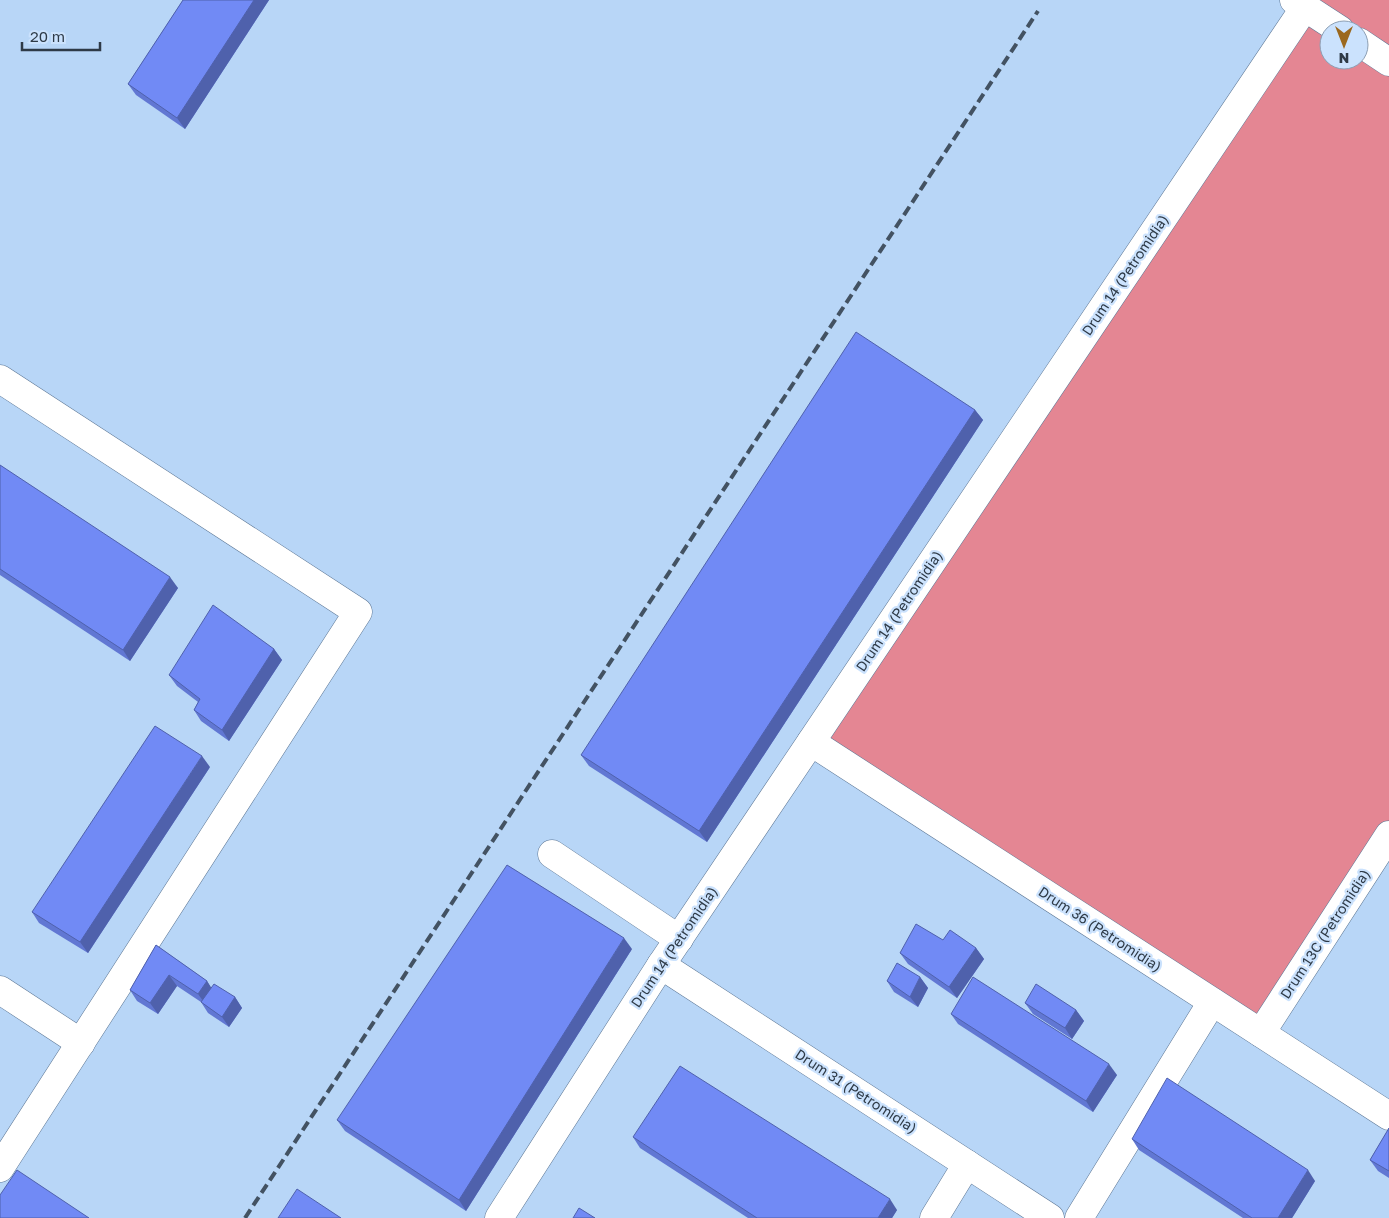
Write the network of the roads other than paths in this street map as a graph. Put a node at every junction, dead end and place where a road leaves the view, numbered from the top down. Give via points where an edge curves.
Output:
1 (1300, 4) edge
2 (1325, 20) edge
3 (1369, 49) edge
4 (1389, 62) edge
5 (0, 379) edge
6 (811, 742) junction
7 (1389, 835) edge
8 (552, 854) dead end
9 (679, 939) junction
10 (661, 964) junction
11 (0, 990) edge
12 (1212, 1002) junction
13 (1261, 1034) junction
14 (81, 1043) junction
15 (1389, 1116) edge
16 (967, 1164) junction
17 (0, 1168) edge
18 (499, 1218) edge
19 (934, 1218) edge
20 (1050, 1218) edge
21 (1079, 1218) edge

1 - 2 lane
1 - 6 lane, Drum 14 (Petromidia)
3 - 4 lane
5 - 14 lane via 358,612
6 - 9 lane, Drum 14 (Petromidia)
6 - 12 lane, Drum 36 (Petromidia)
7 - 13 lane, Drum 13C (Petromidia)
8 - 9 lane
9 - 10 lane, Drum 14 (Petromidia)
10 - 16 lane, Drum 31 (Petromidia)
10 - 18 lane, Drum 14 (Petromidia)
11 - 14 lane
12 - 13 lane, Drum 36 (Petromidia)
12 - 21 lane
13 - 15 lane, Drum 36 (Petromidia)
14 - 17 lane
16 - 19 lane
16 - 20 lane, Drum 31 (Petromidia)

